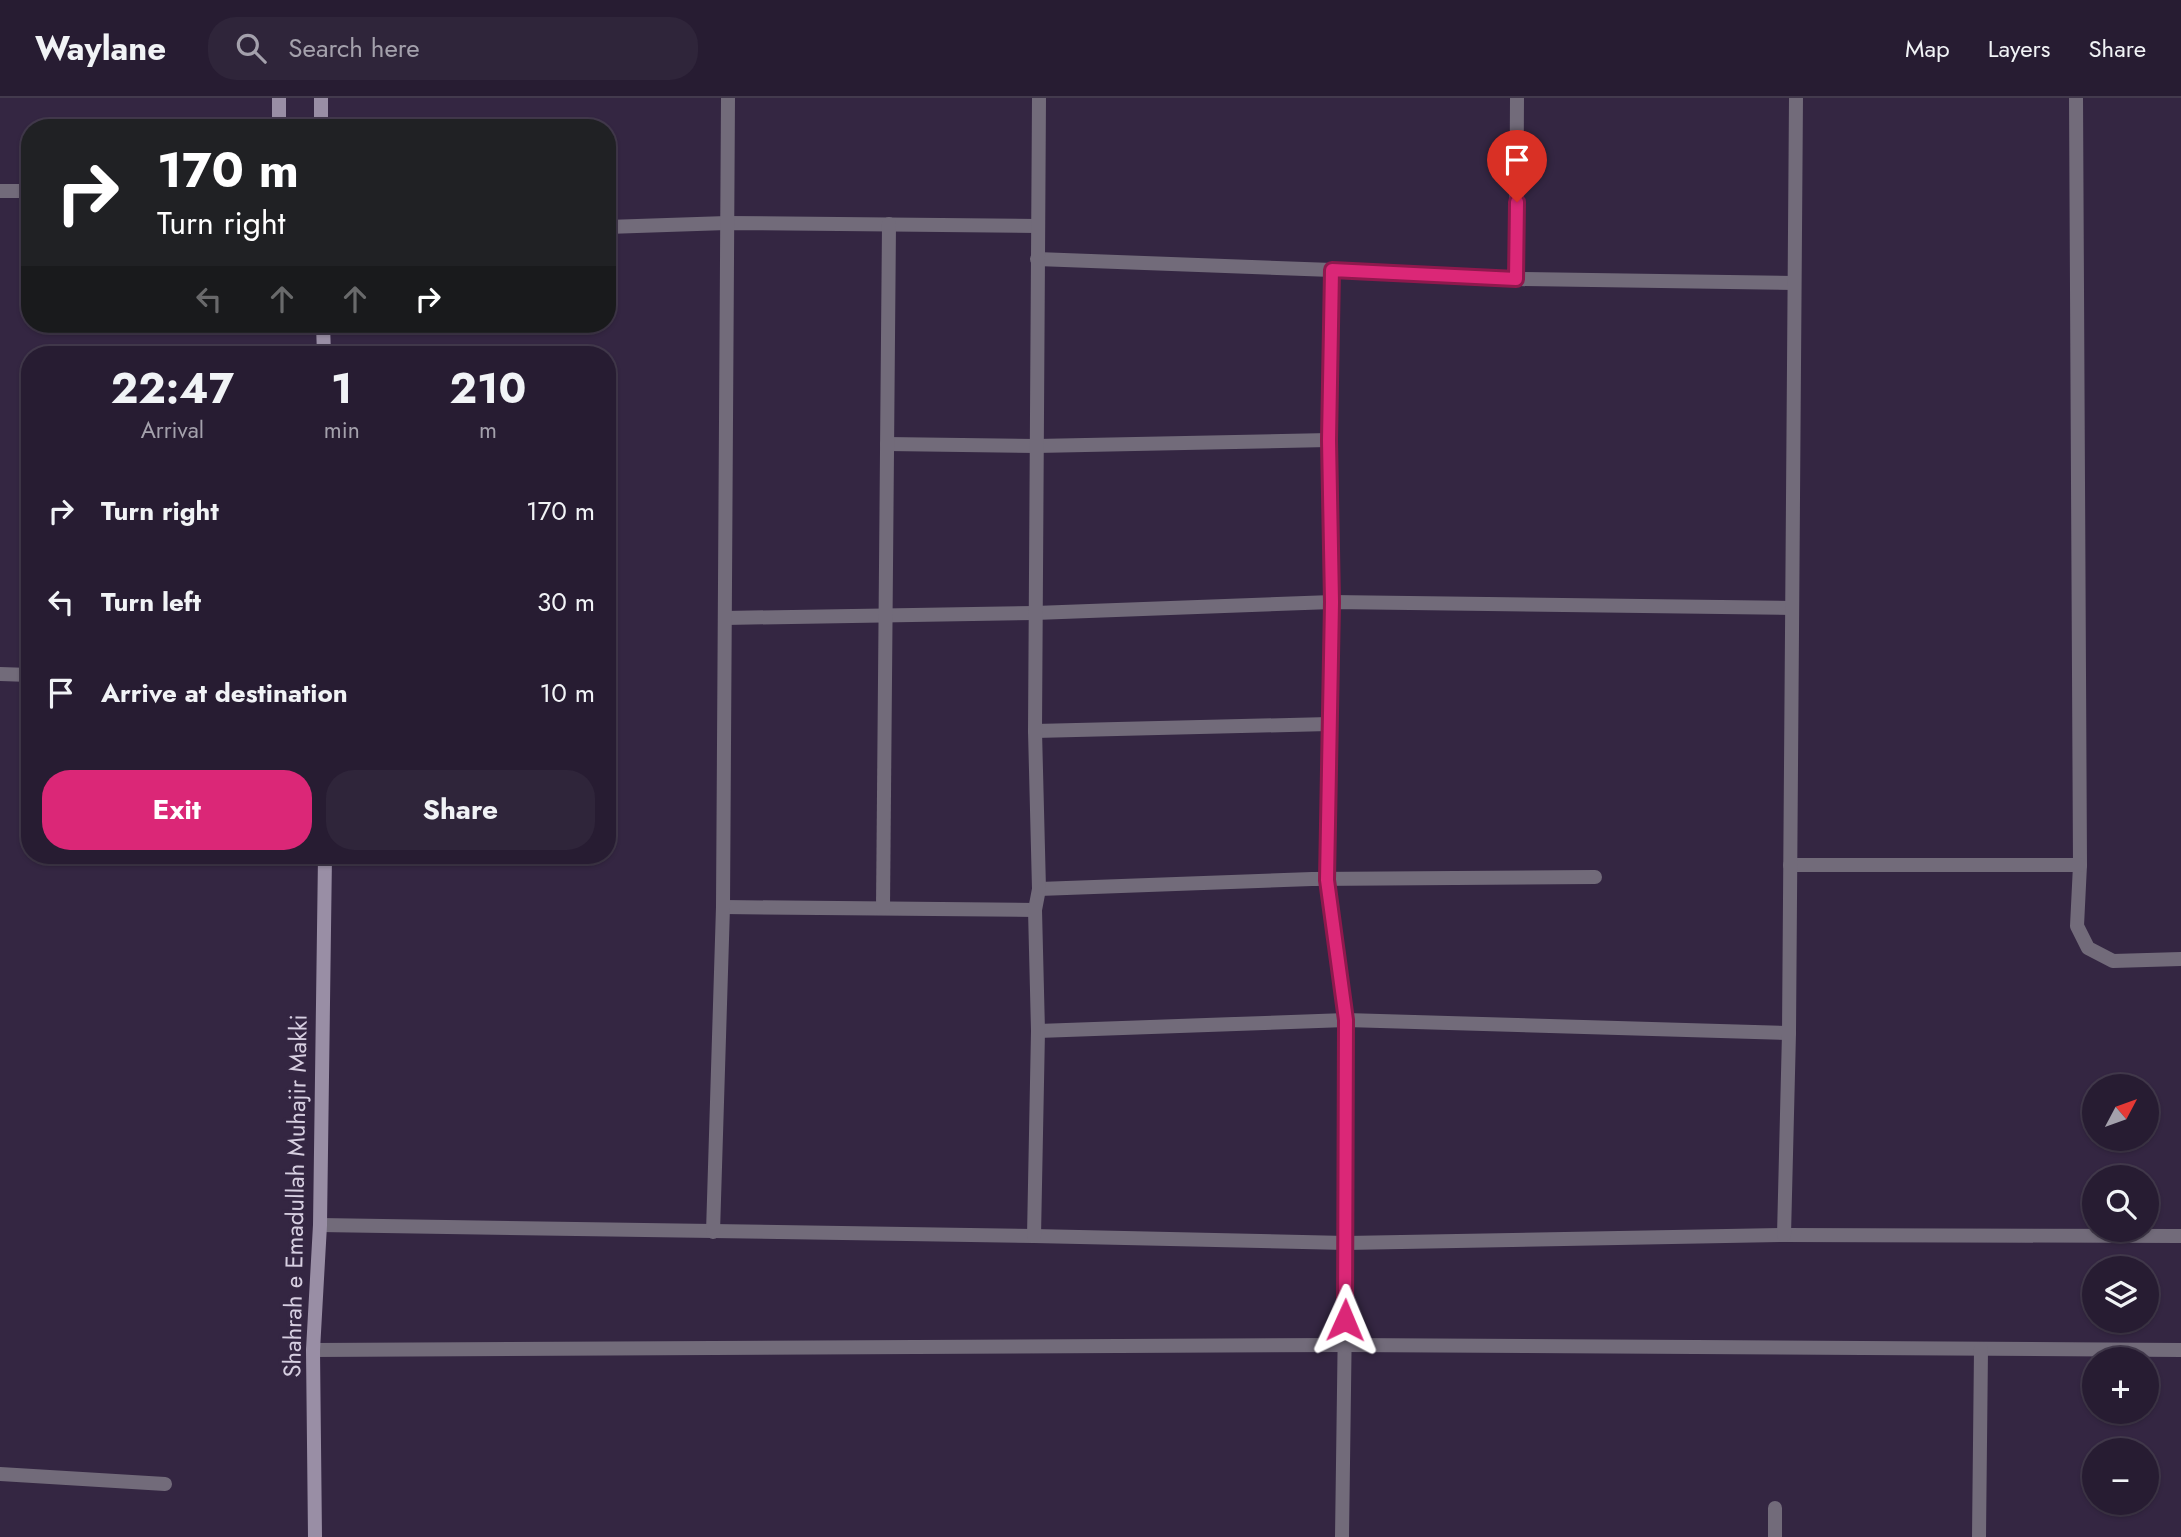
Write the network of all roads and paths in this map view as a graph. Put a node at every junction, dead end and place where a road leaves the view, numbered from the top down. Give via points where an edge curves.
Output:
1 (279, 98) edge
2 (321, 98) edge
3 (728, 98) edge
4 (1039, 98) edge
5 (1517, 98) edge
6 (1796, 98) edge
7 (2076, 98) edge
8 (279, 119) edge
9 (321, 119) edge
10 (0, 191) edge
11 (21, 191) edge
12 (727, 223) junction
13 (889, 224) junction
14 (1037, 226) junction
15 (616, 227) edge
16 (1037, 259) junction
17 (1332, 270) junction
18 (1516, 279) junction
19 (1794, 283) junction
20 (1329, 440) junction
21 (887, 444) junction
22 (1036, 446) junction
23 (1332, 602) junction
24 (1792, 608) junction
25 (1035, 612) junction
26 (886, 615) junction
27 (725, 618) junction
28 (0, 674) edge
29 (21, 675) edge
30 (1329, 724) junction
31 (1035, 731) junction
32 (326, 864) edge
33 (1790, 865) junction
34 (2080, 865) junction
35 (1595, 877) dead end
36 (1327, 880) junction
37 (1039, 889) junction
38 (723, 907) junction
39 (883, 908) junction
40 (1035, 910) junction
41 (2181, 959) edge
42 (1346, 1020) junction
43 (1038, 1031) junction
44 (1789, 1033) junction
45 (320, 1225) junction
46 (713, 1232) junction
47 (1784, 1235) junction
48 (1034, 1236) junction
49 (2181, 1236) edge
50 (1346, 1243) junction
51 (1345, 1345) junction
52 (1981, 1349) junction
53 (313, 1350) junction
54 (2181, 1350) edge
55 (0, 1474) edge
56 (165, 1484) dead end
57 (1775, 1508) dead end
58 (315, 1537) edge
59 (1342, 1537) edge
60 (1775, 1537) edge
61 (1979, 1537) edge

1 - 8 street
2 - 9 street
3 - 12 street
4 - 14 street
5 - 18 street
6 - 19 street
7 - 34 street
10 - 11 street
12 - 13 street
12 - 15 street
12 - 27 street
13 - 14 street
13 - 21 street
14 - 16 street
16 - 17 street
16 - 22 street
17 - 18 street
17 - 20 street
18 - 19 street
19 - 24 street
20 - 22 street
20 - 23 street
21 - 22 street
21 - 26 street
22 - 25 street
23 - 24 street
23 - 25 street
23 - 30 street
24 - 33 street
25 - 26 street
25 - 31 street
26 - 27 street
26 - 39 street
27 - 38 street
28 - 29 street
30 - 31 street
30 - 36 street
31 - 37 street
32 - 45 street, Shahrah e Emadullah Muhajir Makki
33 - 34 street
33 - 44 street
34 - 41 street via 2077,926 2088,948 2113,961
35 - 36 street
36 - 37 street
36 - 42 street
37 - 40 street
38 - 39 street
38 - 46 street
39 - 40 street
40 - 43 street
42 - 43 street
42 - 44 street
42 - 50 street
43 - 48 street
44 - 47 street
45 - 46 street
45 - 53 street, Shahrah e Emadullah Muhajir Makki
46 - 48 street
47 - 49 street
47 - 50 street
48 - 50 street
50 - 51 street
51 - 52 street
51 - 53 street
51 - 59 street
52 - 54 street
52 - 61 street
53 - 58 street, Shahrah e Emadullah Muhajir Makki
55 - 56 street
57 - 60 street

